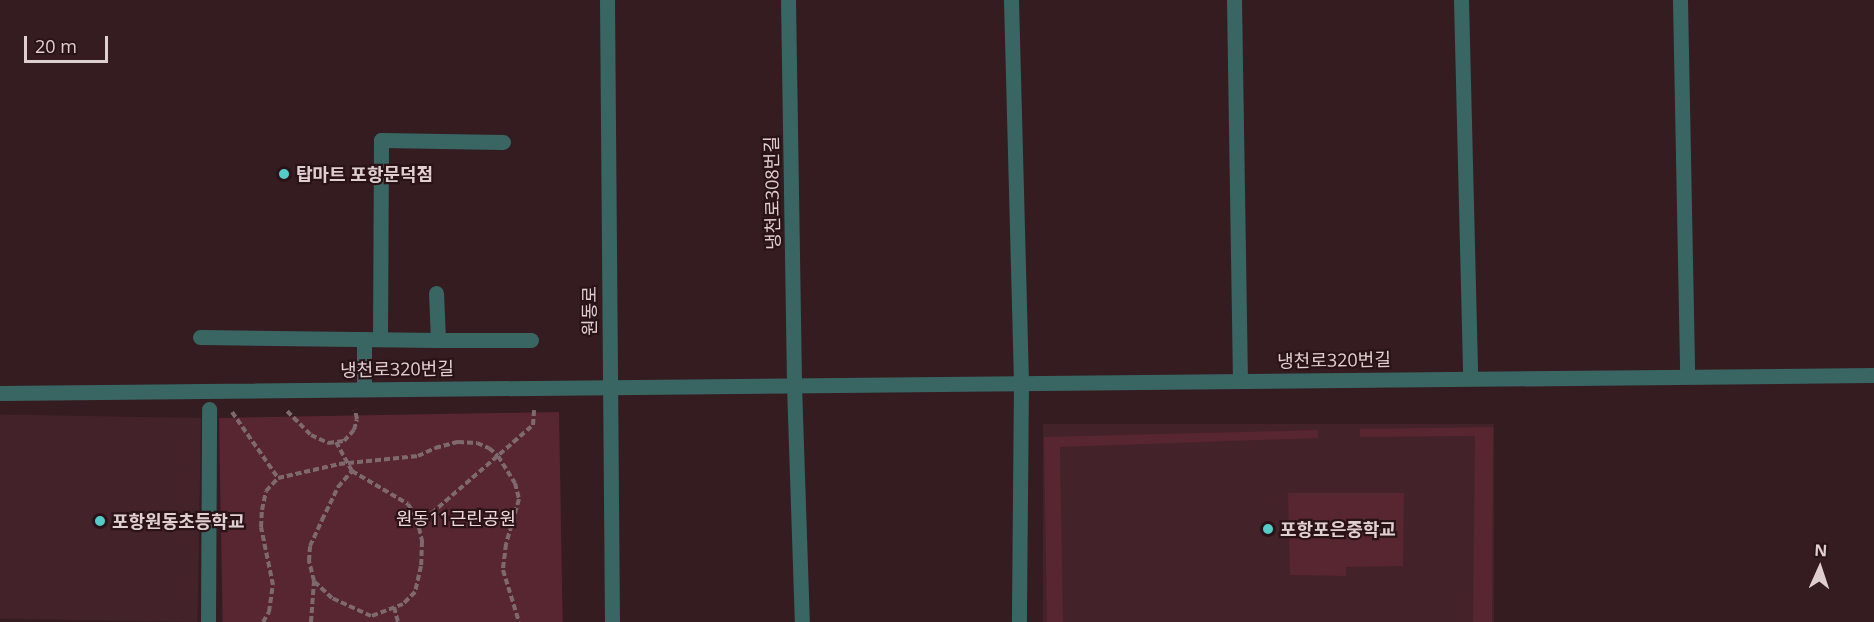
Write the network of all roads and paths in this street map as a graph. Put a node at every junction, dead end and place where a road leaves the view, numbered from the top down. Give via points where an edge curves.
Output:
1 (607, 0) edge
2 (788, 0) edge
3 (1011, 0) edge
4 (1234, 0) edge
5 (1461, 0) edge
6 (1680, 0) edge
7 (503, 142) dead end
8 (436, 293) dead end
9 (200, 337) dead end
10 (364, 339) junction
11 (380, 339) junction
12 (438, 340) junction
13 (531, 340) dead end
14 (1874, 375) edge
15 (1687, 376) junction
16 (1470, 378) junction
17 (1240, 381) junction
18 (1021, 382) junction
19 (794, 385) junction
20 (609, 386) junction
21 (364, 389) junction
22 (0, 393) edge
23 (534, 404) dead end
24 (354, 407) dead end
25 (285, 408) dead end
26 (230, 409) dead end
27 (209, 410) dead end
28 (336, 442) junction
29 (498, 456) junction
30 (347, 463) junction
31 (352, 471) junction
32 (278, 478) junction
33 (418, 525) junction
34 (314, 581) junction
35 (394, 607) junction
36 (208, 622) edge
37 (263, 622) edge
38 (311, 622) edge
39 (398, 622) edge
40 (519, 622) edge
41 (612, 622) edge
42 (802, 622) edge
43 (1019, 622) edge

1 - 20 street, 원동로
2 - 19 street, 냉천로308번길
3 - 18 street
4 - 17 street
5 - 16 street
6 - 15 street
7 - 11 street via 381,140
8 - 12 street
9 - 10 street
10 - 11 street
10 - 21 street
11 - 12 street
12 - 13 street
14 - 15 street, 냉천로320번길
15 - 16 street, 냉천로320번길
16 - 17 street, 냉천로320번길
17 - 18 street, 냉천로320번길
18 - 19 street, 냉천로320번길
18 - 43 street
19 - 20 street, 냉천로320번길
19 - 42 street
20 - 21 street, 냉천로320번길
20 - 41 street, 원동로
21 - 22 street, 냉천로320번길
23 - 29 path via 533,425
24 - 28 path via 354,430 344,441
25 - 28 path via 311,435
26 - 32 path
27 - 36 street
28 - 30 path
29 - 30 path via 477,443 458,442 418,456
29 - 33 path
29 - 40 path via 515,483 519,499 503,558
30 - 31 path
30 - 32 path
31 - 33 path via 408,504
31 - 34 path via 338,487 310,546
32 - 37 path via 266,491 262,510 261,526 273,585 269,612
33 - 35 path via 421,566 415,591 403,604
34 - 35 path via 332,598 371,616
34 - 38 path
35 - 39 path

